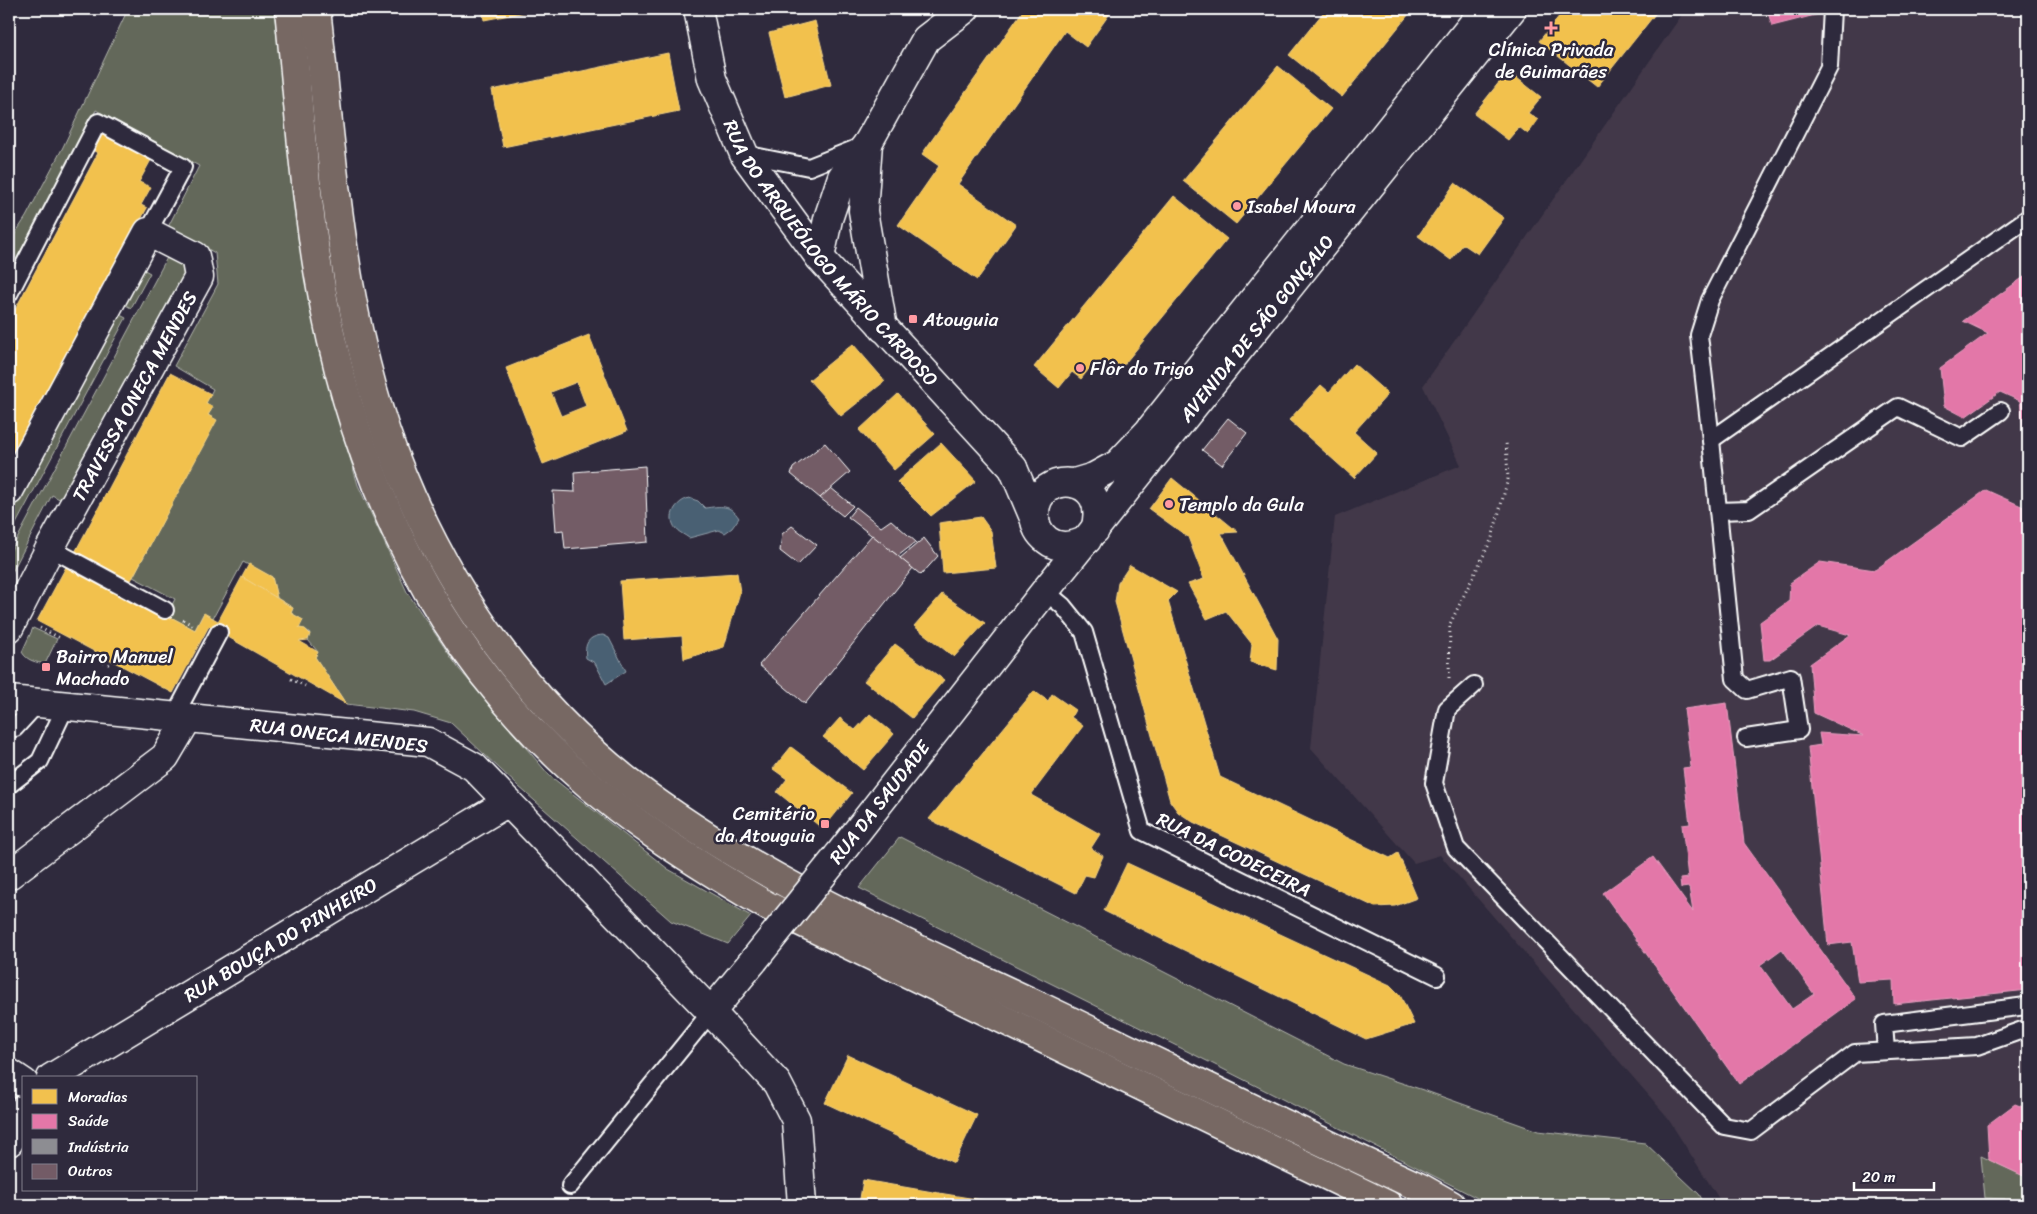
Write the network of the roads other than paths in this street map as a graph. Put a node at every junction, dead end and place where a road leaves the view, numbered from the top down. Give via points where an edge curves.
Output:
1 (289, 9) edge
2 (316, 9) edge
3 (698, 9) edge
4 (965, 9) edge
5 (1485, 9) edge
6 (1512, 9) edge
7 (1832, 9) edge
8 (868, 143) junction
9 (744, 154) junction
10 (864, 211) junction
11 (2028, 218) edge
12 (148, 232) junction
13 (820, 258) junction
14 (9, 294) edge
15 (882, 328) junction
16 (2001, 412) dead end
17 (1711, 440) junction
18 (1013, 468) junction
19 (1067, 483) junction
20 (9, 491) edge
21 (1718, 511) junction
22 (1037, 526) junction
23 (1091, 535) junction
24 (50, 548) junction
25 (1045, 591) junction
26 (165, 610) dead end
27 (21, 626) edge
28 (219, 632) dead end
29 (1474, 685) dead end
30 (9, 700) edge
31 (37, 704) junction
32 (66, 706) junction
33 (181, 718) junction
34 (9, 728) edge
35 (1746, 738) dead end
36 (9, 785) edge
37 (508, 802) junction
38 (9, 874) edge
39 (1437, 976) dead end
40 (2027, 1006) edge
41 (711, 1012) junction
42 (2027, 1028) edge
43 (1886, 1051) junction
44 (9, 1073) edge
45 (55, 1076) edge
46 (22, 1082) edge
47 (22, 1113) edge
48 (9, 1142) edge
49 (570, 1186) dead end
50 (802, 1205) edge
51 (1388, 1205) edge
52 (1451, 1205) edge

1 - 51 highway via 319,276 343,388 359,439 393,528 435,606 486,678 538,736 571,769 641,825 766,905
2 - 52 highway via 348,280 382,422 420,517 462,596 495,644 559,718 628,780 761,870
3 - 9 street, RUA DO ARQUEÓLOGO MÁRIO CARDOSO via 712,79
4 - 8 street via 926,39
5 - 19 street, AVENIDA DE SÃO GONÇALO via 1148,431 1118,464 1094,477
6 - 23 street, AVENIDA DE SÃO GONÇALO
7 - 17 lane via 1828,67 1710,300 1698,335
8 - 9 lane via 809,167
8 - 10 street
8 - 13 street via 842,177 828,219
9 - 13 street, RUA DO ARQUEÓLOGO MÁRIO CARDOSO
10 - 13 street via 848,234
10 - 15 street
11 - 17 lane
12 - 14 lane via 183,167 98,122
12 - 20 street
12 - 24 street, TRAVESSA ONECA MENDES via 195,256 199,277
13 - 15 street, RUA DO ARQUEÓLOGO MÁRIO CARDOSO
15 - 18 street, RUA DO ARQUEÓLOGO MÁRIO CARDOSO
16 - 21 lane via 1962,438 1898,407 1749,510
17 - 21 lane
18 - 19 street
18 - 22 street, RUA DO ARQUEÓLOGO MÁRIO CARDOSO
19 - 22 street via 1050,487 1040,496 1035,507
19 - 23 street via 1085,488 1096,501 1099,518
21 - 35 lane via 1735,678 1747,690 1791,677 1799,730
22 - 23 street via 1048,542 1061,547 1074,546
22 - 25 street
23 - 25 street, RUA DA SAUDADE
24 - 26 lane
24 - 27 street, TRAVESSA ONECA MENDES
25 - 39 lane, RUA DA CODECEIRA via 1063,606 1084,632 1142,831
25 - 41 street, RUA DA SAUDADE, bridge
28 - 33 lane
29 - 43 lane via 1447,709 1434,783 1456,848 1724,1126 1751,1131 1855,1053
30 - 31 street, RUA ONECA MENDES
31 - 32 street, RUA ONECA MENDES
31 - 34 lane via 15,728
32 - 33 street, RUA ONECA MENDES
32 - 36 lane via 40,761
33 - 37 street, RUA ONECA MENDES via 428,742 474,767
33 - 38 street via 166,756
37 - 41 street, RUA ONECA MENDES
37 - 45 street, RUA BOUÇA DO PINHEIRO
40 - 42 lane via 2017,1020
40 - 43 lane via 1884,1024
41 - 49 lane
41 - 50 street, RUA ONECA MENDES via 777,1083 796,1120
42 - 43 lane via 1977,1046
44 - 46 street
47 - 48 street

